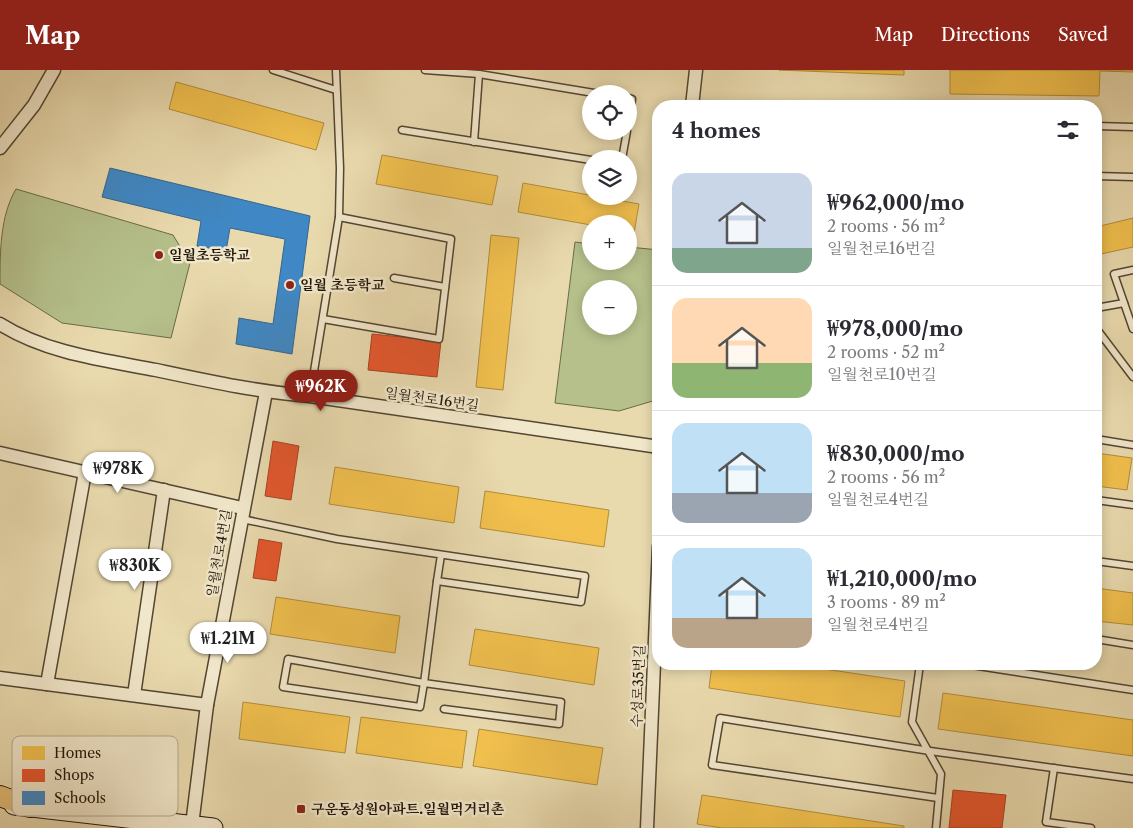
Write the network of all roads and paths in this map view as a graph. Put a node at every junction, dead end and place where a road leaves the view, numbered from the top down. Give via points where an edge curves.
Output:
1 (54, 70) edge
2 (273, 70) edge
3 (336, 70) edge
4 (425, 70) edge
5 (696, 70) edge
6 (284, 71) edge
7 (479, 74) junction
8 (336, 90) junction
9 (582, 91) edge
10 (693, 100) edge
11 (1102, 126) edge
12 (1133, 127) edge
13 (402, 130) dead end
14 (474, 142) junction
15 (0, 148) edge
16 (582, 159) edge
17 (1102, 176) edge
18 (1133, 178) edge
19 (339, 217) junction
20 (1133, 270) edge
21 (394, 278) dead end
22 (445, 287) junction
23 (1124, 303) junction
24 (1102, 307) edge
25 (323, 319) junction
26 (0, 324) edge
27 (1133, 329) edge
28 (1102, 336) edge
29 (1133, 377) edge
30 (266, 392) junction
31 (310, 396) junction
32 (1102, 440) edge
33 (1133, 445) edge
34 (652, 446) edge
35 (0, 453) edge
36 (84, 472) junction
37 (164, 490) junction
38 (1102, 501) edge
39 (1133, 506) edge
40 (241, 514) junction
41 (441, 554) junction
42 (1102, 561) edge
43 (1133, 566) edge
44 (437, 581) junction
45 (1102, 640) edge
46 (1133, 645) edge
47 (654, 670) edge
48 (919, 670) edge
49 (1004, 670) edge
50 (0, 678) edge
51 (424, 682) junction
52 (47, 684) junction
53 (1133, 690) edge
54 (134, 695) junction
55 (207, 705) junction
56 (444, 709) dead end
57 (930, 751) junction
58 (1054, 768) junction
59 (1133, 779) edge
60 (0, 796) edge
61 (938, 798) junction
62 (12, 800) edge
63 (102, 816) edge
64 (191, 827) edge
65 (213, 828) edge
66 (648, 828) edge
67 (936, 828) edge
68 (1091, 828) edge

1 - 15 street via 34,105
2 - 6 lane
3 - 8 lane
4 - 7 lane
5 - 10 street
6 - 8 lane
7 - 9 lane
7 - 14 lane
8 - 19 lane
11 - 12 lane
13 - 14 lane
14 - 16 lane
17 - 18 lane
19 - 22 lane via 451,239
19 - 25 lane
20 - 23 lane via 1114,274
21 - 22 lane
22 - 25 lane via 439,339
23 - 24 lane
23 - 27 lane
25 - 31 lane
26 - 30 street, 일월천로16번길 via 68,353
28 - 29 lane
30 - 31 street, 일월천로16번길
30 - 40 street, 일월천로4번길
31 - 34 street, 일월천로16번길
32 - 33 lane
35 - 36 street
36 - 37 street
36 - 52 street
37 - 40 street
37 - 54 street
38 - 39 lane
40 - 41 lane via 337,539
40 - 55 street, 일월천로4번길
41 - 44 lane
41 - 44 lane via 585,576 581,602
42 - 43 lane
44 - 51 lane
45 - 46 lane
47 - 66 street, 수성로35번길
48 - 57 lane via 912,722
49 - 53 lane
50 - 52 street
51 - 51 lane via 288,659 283,686 420,707
51 - 56 lane via 561,702 559,724
52 - 54 street
54 - 55 street
55 - 64 street, 일월천로4번길
57 - 58 lane
57 - 61 lane via 941,774
57 - 61 lane via 720,718 712,765
58 - 59 lane
58 - 68 lane via 1046,822
60 - 62 main road
61 - 67 lane
63 - 64 street
64 - 65 street

